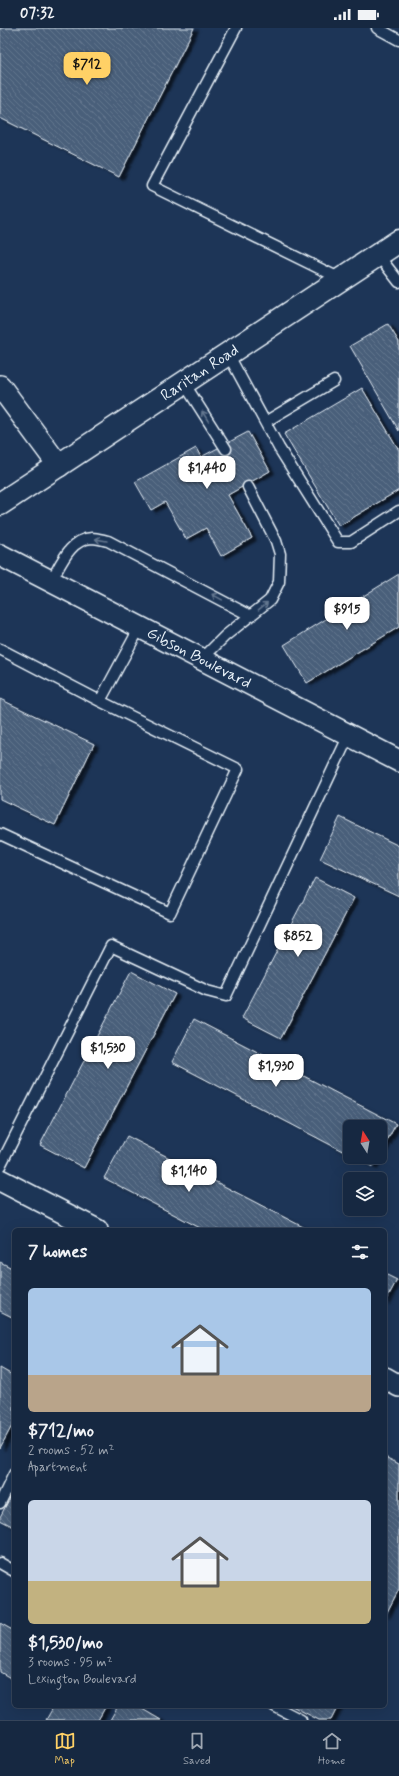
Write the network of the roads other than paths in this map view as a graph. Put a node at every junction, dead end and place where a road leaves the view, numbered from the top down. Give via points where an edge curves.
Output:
1 (236, 28) edge
2 (377, 28) edge
3 (399, 40) edge
4 (399, 241) edge
5 (378, 255) junction
6 (341, 279) junction
7 (399, 282) edge
8 (228, 354) junction
9 (334, 381) dead end
10 (184, 383) junction
11 (0, 386) edge
12 (265, 422) junction
13 (226, 449) dead end
14 (59, 466) junction
15 (248, 487) dead end
16 (0, 504) edge
17 (399, 511) edge
18 (0, 555) edge
19 (51, 581) junction
20 (251, 616) junction
21 (140, 627) junction
22 (0, 649) edge
23 (202, 659) junction
24 (100, 701) junction
25 (349, 735) junction
26 (399, 761) edge
27 (0, 834) edge
28 (0, 1166) edge
29 (0, 1180) edge
30 (93, 1228) edge
31 (387, 1379) edge
32 (399, 1386) edge
33 (12, 1478) edge
34 (0, 1503) edge
35 (0, 1563) edge
36 (12, 1569) edge
37 (278, 1708) edge
38 (301, 1720) edge

1 - 6 lane via 152,186
2 - 3 lane
4 - 5 main road, Raritan Road
5 - 6 main road, Raritan Road
5 - 7 lane
6 - 8 main road, Raritan Road
8 - 10 main road, Raritan Road
8 - 12 lane
9 - 12 lane
13 -> 10 lane
10 - 14 main road, Raritan Road
11 - 14 street
12 - 17 lane via 338,542 351,542
14 - 16 main road, Raritan Road
20 -> 15 lane via 270,600 279,582 280,554
18 - 19 street, Gibson Boulevard
20 -> 19 lane via 108,541 92,538 77,543 68,551
19 - 21 street, Gibson Boulevard
20 - 23 lane via 225,636
21 - 23 street, Gibson Boulevard
21 - 24 lane
22 - 24 lane
23 - 25 street, Gibson Boulevard
24 - 27 lane via 238,769 170,913
25 - 26 street, Gibson Boulevard
25 - 28 lane via 226,996 207,990 111,946
29 - 30 street
31 - 32 street
33 - 34 lane
35 - 36 lane
37 - 38 lane

